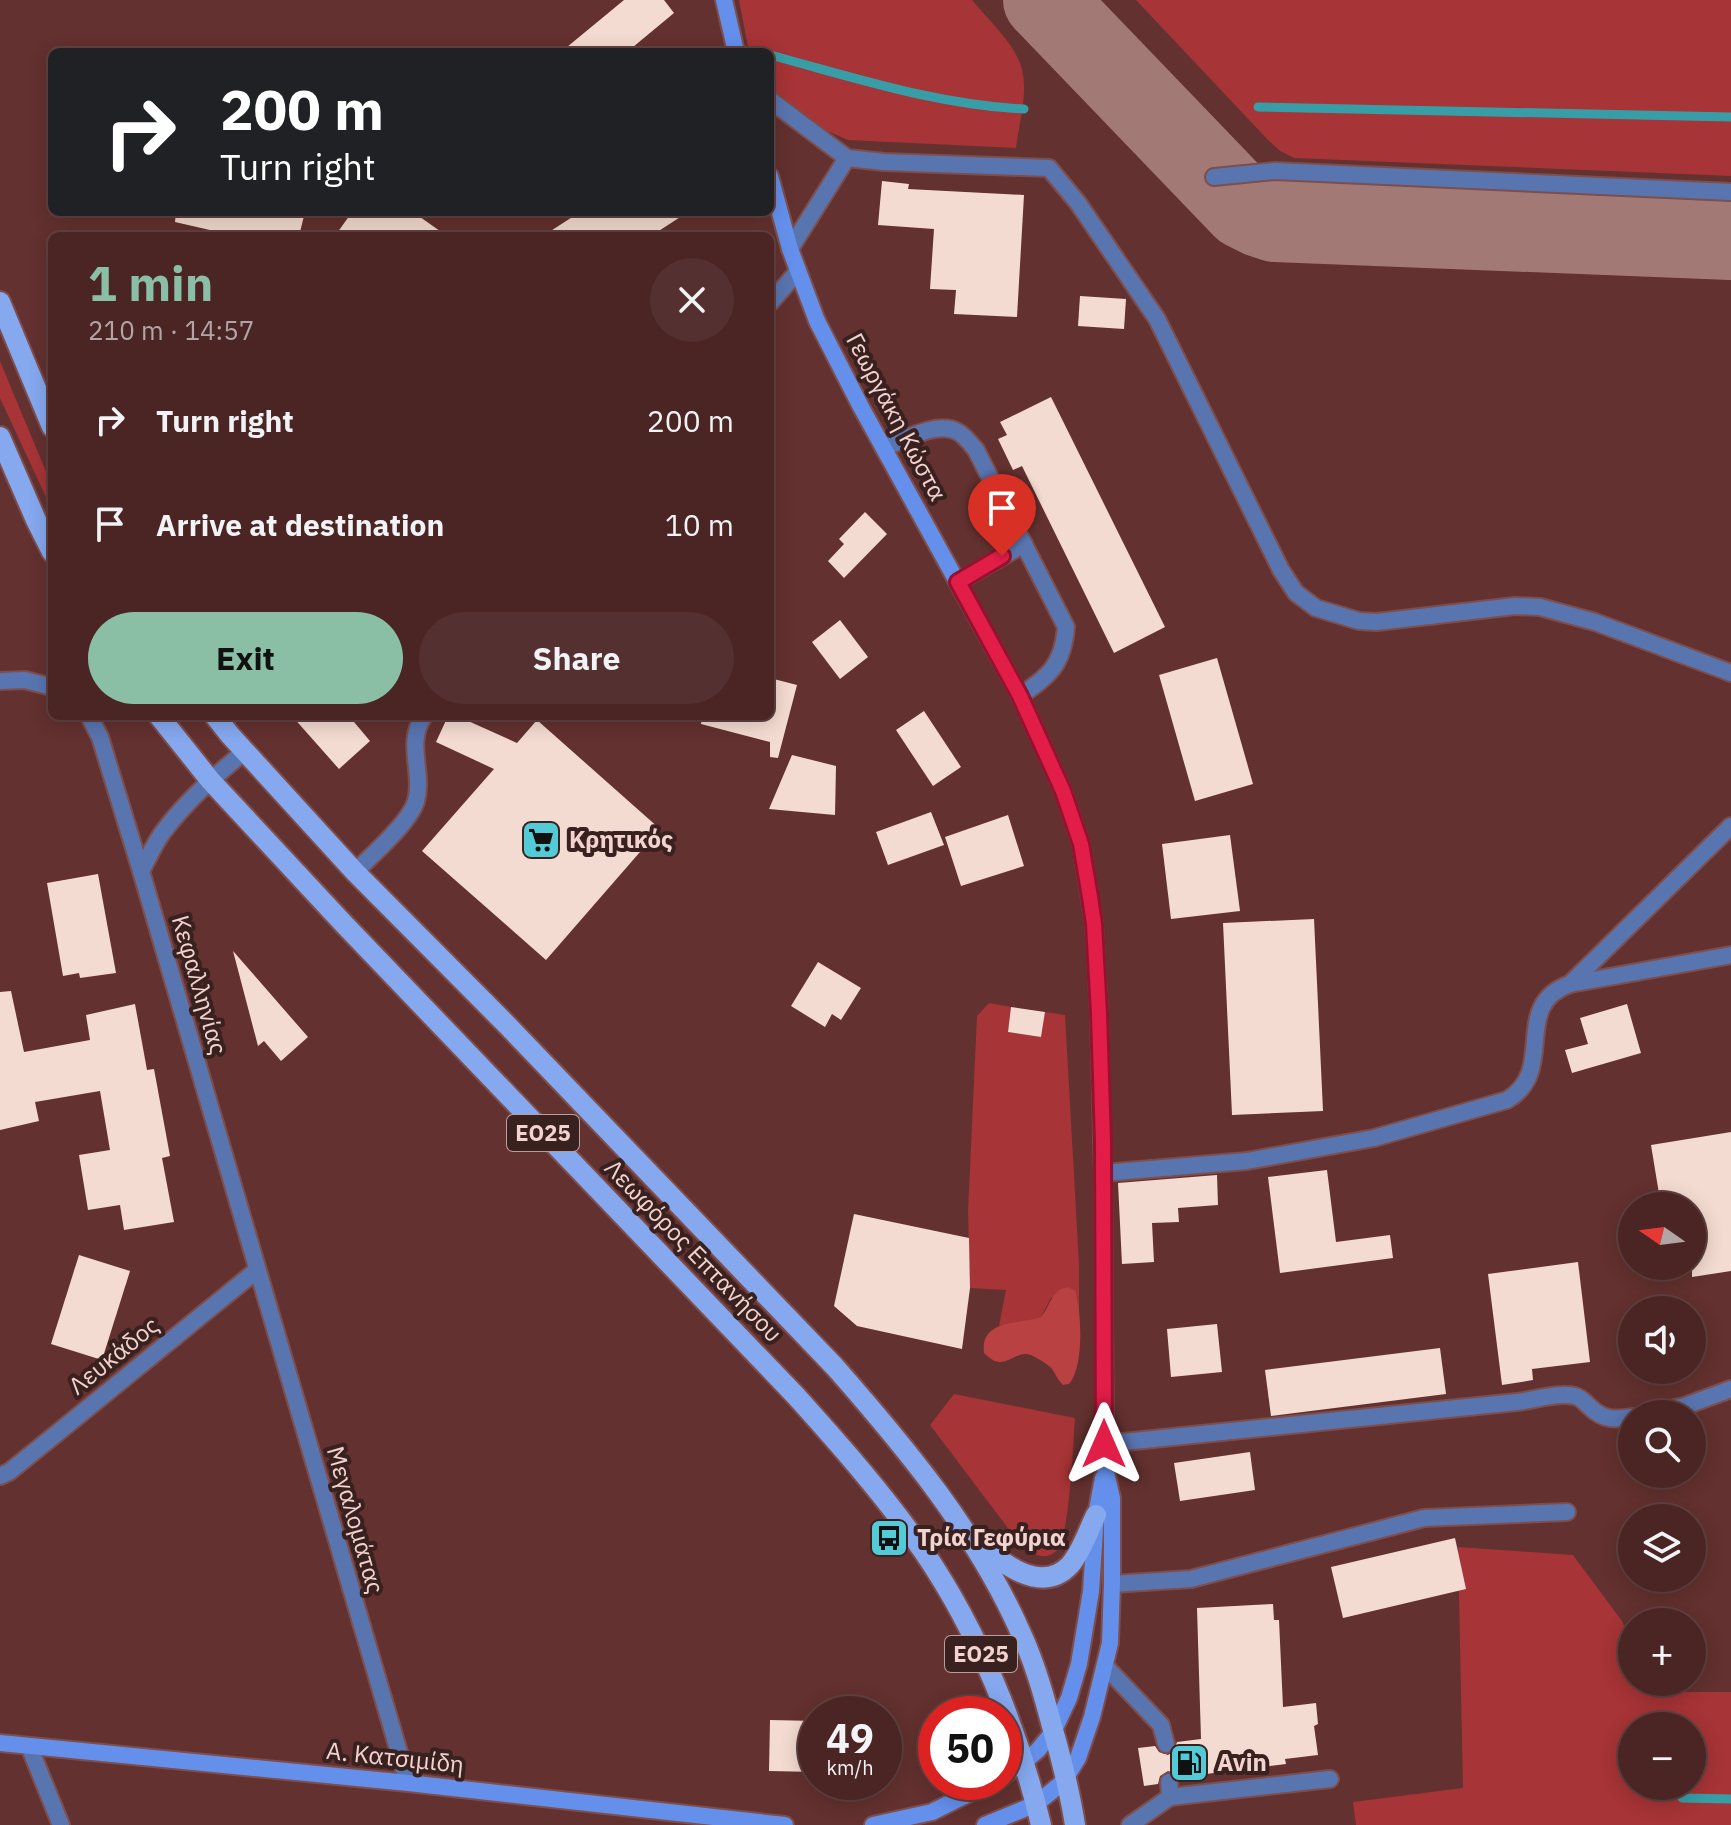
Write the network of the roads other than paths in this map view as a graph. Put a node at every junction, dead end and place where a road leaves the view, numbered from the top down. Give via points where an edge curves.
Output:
1 (724, 0) edge
2 (735, 48) edge
3 (774, 103) edge
4 (847, 158) junction
5 (1214, 177) dead end
6 (774, 191) edge
7 (1731, 192) edge
8 (790, 249) junction
9 (798, 271) junction
10 (774, 298) edge
11 (0, 302) edge
12 (48, 417) edge
13 (0, 437) edge
14 (884, 448) junction
15 (48, 544) edge
16 (1024, 544) junction
17 (958, 582) junction
18 (1731, 673) edge
19 (0, 681) edge
20 (48, 686) edge
21 (1020, 696) junction
22 (91, 720) edge
23 (162, 720) edge
24 (218, 720) edge
25 (421, 720) edge
26 (245, 751) junction
27 (210, 780) junction
28 (1731, 826) edge
29 (141, 871) junction
30 (355, 872) junction
31 (1731, 955) edge
32 (1570, 984) junction
33 (1103, 1173) junction
34 (257, 1270) junction
35 (1731, 1389) edge
36 (1701, 1400) edge
37 (1618, 1418) edge
38 (1104, 1444) junction
39 (1105, 1468) junction
40 (0, 1476) edge
41 (1567, 1512) dead end
42 (1096, 1515) junction
43 (957, 1519) junction
44 (1112, 1584) junction
45 (1105, 1666) junction
46 (998, 1696) edge
47 (1053, 1732) junction
48 (0, 1743) edge
49 (1166, 1744) dead end
50 (29, 1746) junction
51 (1022, 1759) edge
52 (1022, 1778) edge
53 (1066, 1779) junction
54 (1330, 1779) dead end
55 (408, 1783) junction
56 (956, 1800) edge
57 (1036, 1804) junction
58 (61, 1825) edge
59 (785, 1825) edge
60 (873, 1825) edge
61 (985, 1825) edge
62 (1041, 1825) edge
63 (1075, 1825) edge
64 (1130, 1825) edge

1 - 2 main road
3 - 4 street
4 - 8 street
4 - 18 street via 1049,168 1157,319 1281,570 1296,593 1316,608 1377,622 1540,607
5 - 7 street via 1275,171
6 - 8 main road, Γεωργάκη Κώστα
8 - 9 main road, Γεωργάκη Κώστα
9 - 10 street
9 - 14 main road, Γεωργάκη Κώστα via 817,321
11 - 12 main road
13 - 15 main road
14 - 16 street via 935,428 962,433
14 - 17 main road, Γεωργάκη Κώστα
16 - 17 street
16 - 21 street via 1066,627 1059,661
17 - 21 main road, Γεωργάκη Κώστα
19 - 20 street
21 - 33 main road, Γεωργάκη Κώστα via 1081,844 1094,924
22 - 29 street, Κεφαλληνίας
23 - 27 main road, Λεωφόρος Επτανήσου / ΕΟ25
24 - 26 main road, Λεωφόρος Επτανήσου / ΕΟ25
25 - 30 street via 415,736 415,805
26 - 27 street
26 - 30 main road, Λεωφόρος Επτανήσου / ΕΟ25
27 - 29 street via 161,835
27 - 46 main road, Λεωφόρος Επτανήσου / ΕΟ25 via 861,1469 939,1575
28 - 32 street
29 - 34 street, Κεφαλληνίας
30 - 43 main road, Λεωφόρος Επτανήσου / ΕΟ25 via 835,1367
31 - 32 street
32 - 33 street via 1545,1001 1529,1078 1507,1100 1374,1138 1304,1151
33 - 38 main road, Γεωργάκη Κώστα
34 - 40 street, Λευκάδος
34 - 55 street, Μεγαλομάτας
35 - 36 street
37 - 38 street via 1563,1395
38 - 39 main road, Γεωργάκη Κώστα
39 - 42 main road, Γεωργάκη Κώστα
39 - 44 main road, Γεωργάκη Κώστα via 1112,1498
41 - 44 street via 1424,1518 1191,1579
42 - 43 main road via 1069,1566 1042,1578 999,1561
42 - 47 main road, Γεωργάκη Κώστα via 1079,1664
43 - 47 main road, Λεωφόρος Επτανήσου / ΕΟ25 via 1021,1632
44 - 45 main road, Γεωργάκη Κώστα
45 - 49 street via 1161,1725
45 - 53 main road, Γεωργάκη Κώστα via 1078,1758
47 - 51 main road, Γεωργάκη Κώστα
47 - 53 main road, ΕΟ25
48 - 50 main road, Α. Κατσιμίδη
50 - 55 main road, Α. Κατσιμίδη
50 - 58 street
52 - 57 main road, ΕΟ25
53 - 57 main road
53 - 63 main road, ΕΟ25
54 - 64 street via 1170,1790
55 - 59 main road, Α. Κατσιμίδη
56 - 60 main road via 932,1812
57 - 61 main road
57 - 62 main road, ΕΟ25

